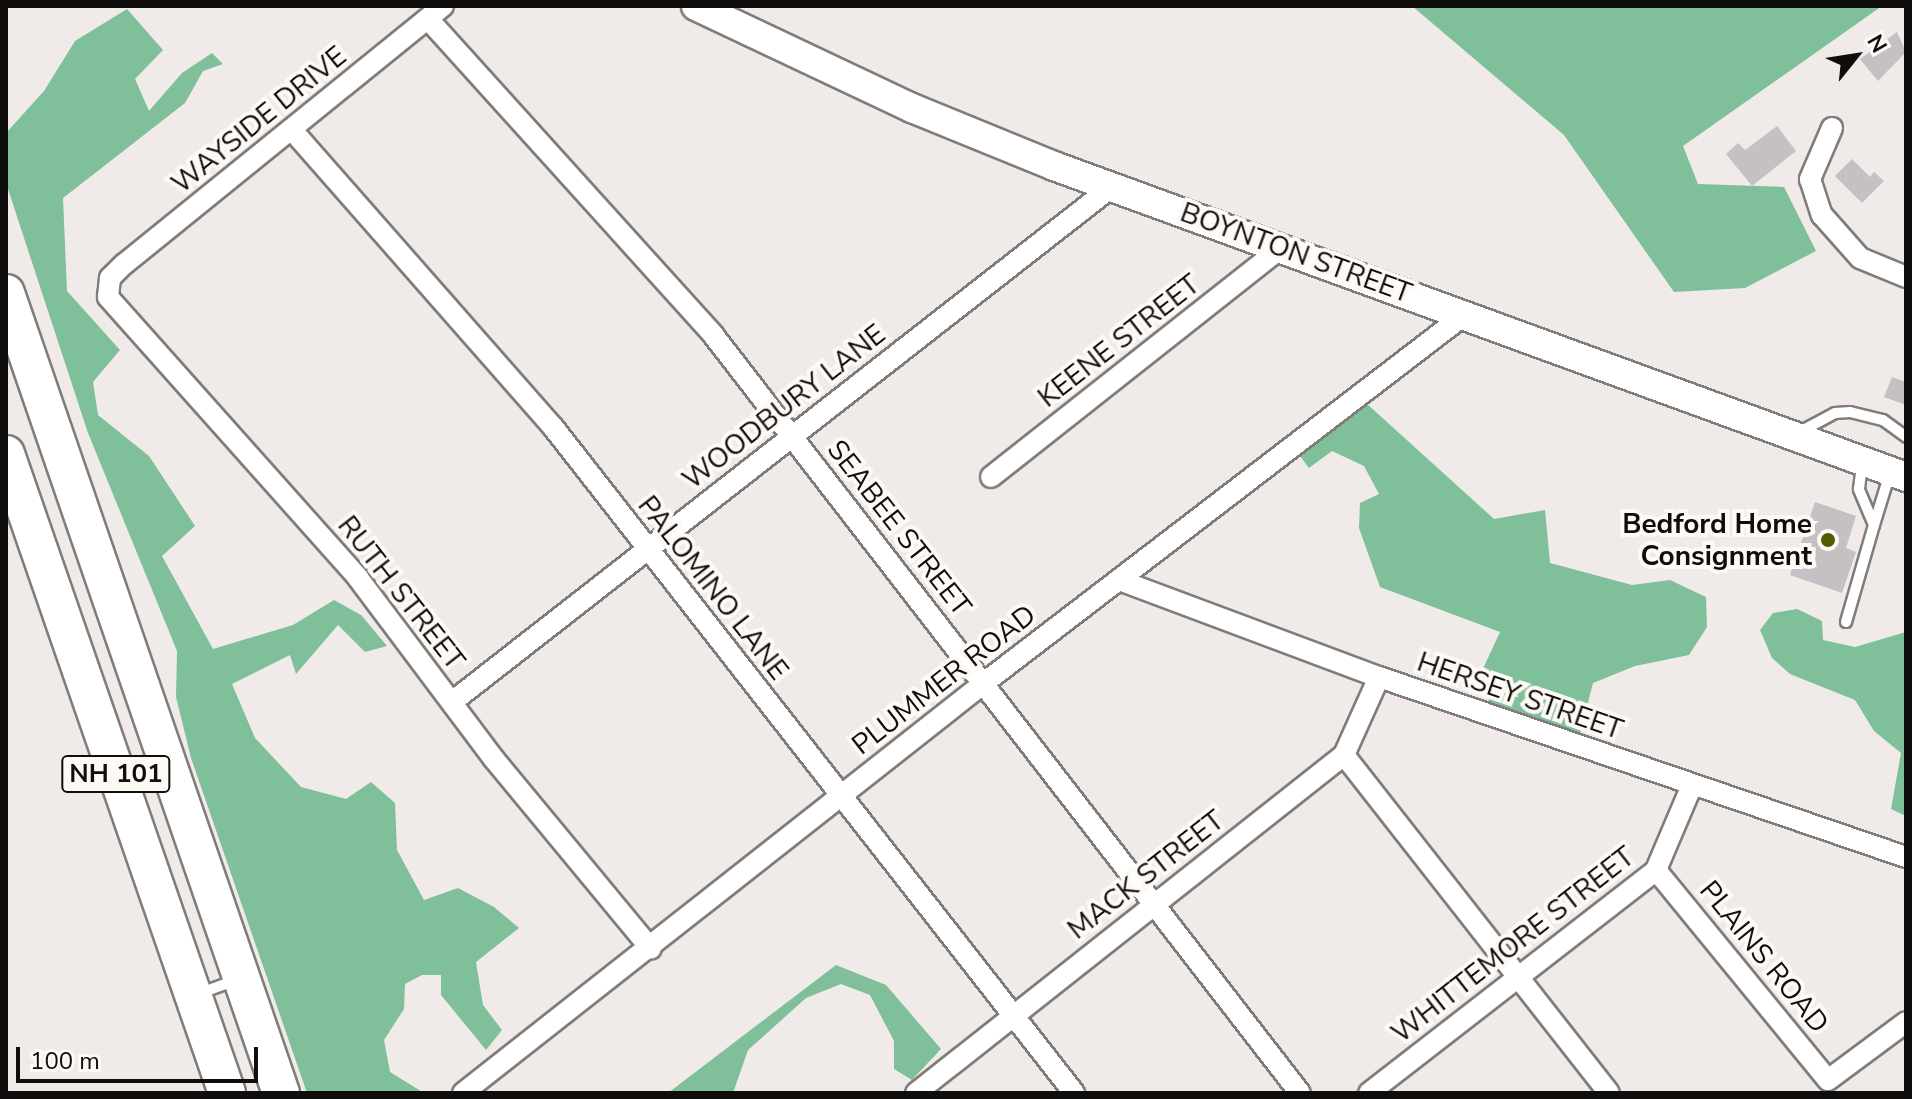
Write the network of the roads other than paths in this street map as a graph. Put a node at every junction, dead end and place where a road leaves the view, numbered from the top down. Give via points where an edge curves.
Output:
1 (696, 6) edge
2 (436, 12) edge
3 (1832, 128) dead end
4 (292, 130) junction
5 (1113, 186) junction
6 (1281, 248) junction
7 (1906, 277) edge
8 (110, 278) joint
9 (6, 293) edge
10 (1463, 316) junction
11 (793, 436) junction
12 (1791, 437) junction
13 (1906, 437) edge
14 (6, 454) edge
15 (1862, 462) junction
16 (1898, 474) edge
17 (991, 477) dead end
18 (1874, 525) junction
19 (647, 551) junction
20 (1119, 580) junction
21 (1846, 622) dead end
22 (1379, 677) junction
23 (984, 683) junction
24 (452, 702) junction
25 (1344, 755) junction
26 (1692, 785) junction
27 (841, 797) junction
28 (1906, 857) edge
29 (1656, 870) junction
30 (1155, 904) junction
31 (651, 949) junction
32 (241, 978) junction
33 (1518, 978) junction
34 (193, 996) junction
35 (1014, 1016) junction
36 (1906, 1022) edge
37 (227, 1093) edge
38 (281, 1093) edge
39 (463, 1093) edge
40 (916, 1093) edge
41 (1074, 1093) edge
42 (1300, 1093) edge
43 (1369, 1093) edge
44 (1609, 1093) edge

1 - 5 street, BOYNTON STREET via 951,125
2 - 4 street, WAYSIDE DRIVE
2 - 11 street, SEABEE STREET
3 - 7 street via 1810,179 1822,215 1860,258
4 - 8 street, WAYSIDE DRIVE
4 - 19 street, PALOMINO LANE via 544,415
5 - 6 street, BOYNTON STREET
5 - 11 street, WOODBURY LANE
6 - 10 street, BOYNTON STREET
6 - 17 street, KEENE STREET
8 - 24 street, RUTH STREET via 108,297 130,326 358,578
9 - 32 highway, NH 101
10 - 12 street, BOYNTON STREET
10 - 20 street, PLUMMER ROAD
11 - 19 street, WOODBURY LANE
11 - 23 street, SEABEE STREET
12 - 13 lane via 1835,413 1850,412 1883,420
12 - 15 street, BOYNTON STREET
14 - 34 highway, NH 101
15 - 16 street, BOYNTON STREET
15 - 18 lane via 1859,489
16 - 18 lane
18 - 21 lane
19 - 24 street, WOODBURY LANE
19 - 27 street, PALOMINO LANE
20 - 22 street, HERSEY STREET
20 - 23 street, PLUMMER ROAD
22 - 25 street, MACK STREET
22 - 26 street, HERSEY STREET
23 - 27 street, PLUMMER ROAD
23 - 30 street, SEABEE STREET
24 - 31 street, RUTH STREET
25 - 30 street, MACK STREET
25 - 33 street
26 - 28 street, HERSEY STREET
26 - 29 street, WHITTEMORE STREET via 1668,853
27 - 31 street, PLUMMER ROAD
27 - 35 street, PALOMINO LANE
29 - 33 street, WHITTEMORE STREET
29 - 36 street, PLAINS ROAD via 1828,1080
30 - 35 street, MACK STREET
30 - 42 street, SEABEE STREET
31 - 39 street, PLUMMER ROAD
32 - 34 lane
32 - 38 highway, NH 101
33 - 43 street, WHITTEMORE STREET
33 - 44 street
34 - 37 highway, NH 101
35 - 40 street, MACK STREET
35 - 41 street, PALOMINO LANE

